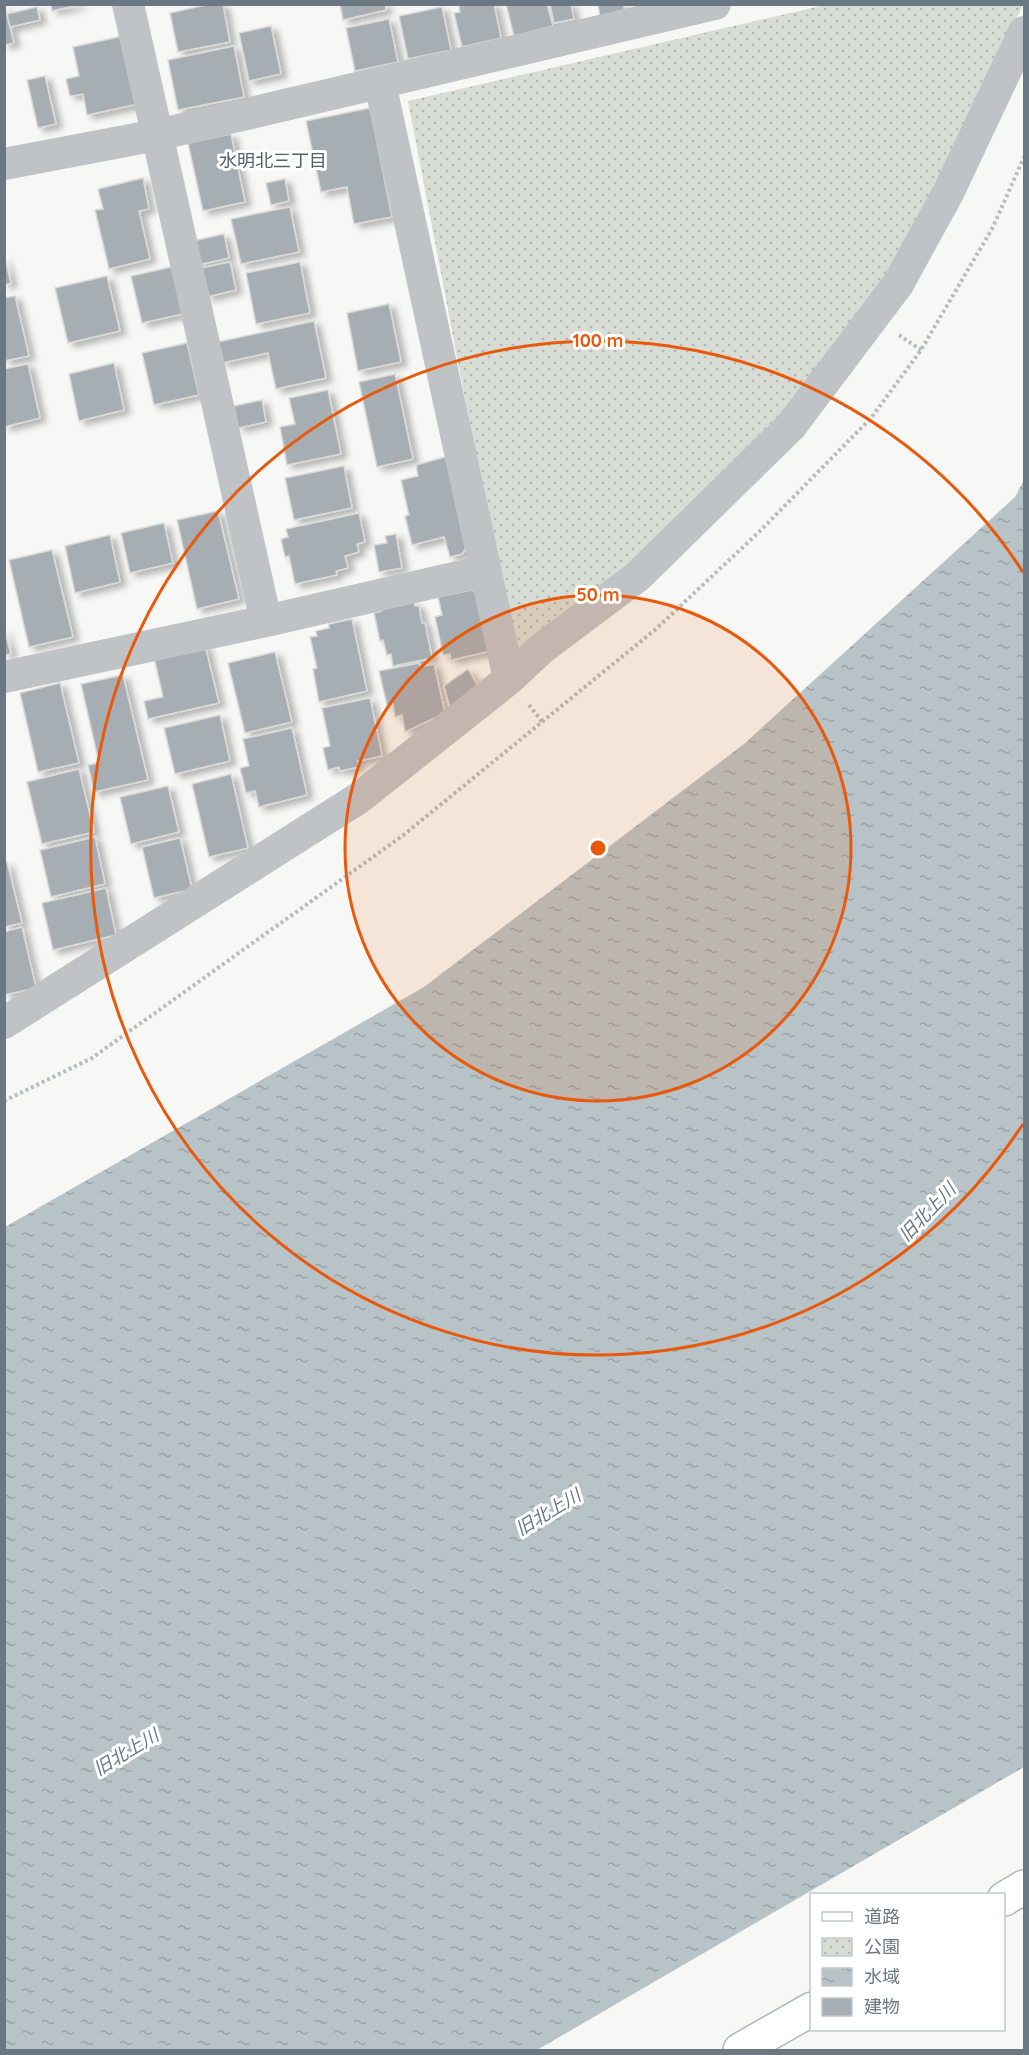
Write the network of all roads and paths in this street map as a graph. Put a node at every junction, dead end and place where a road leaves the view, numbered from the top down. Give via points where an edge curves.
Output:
1 (128, 4) edge
2 (715, 4) edge
3 (1024, 32) edge
4 (380, 83) junction
5 (157, 135) junction
6 (4, 164) edge
7 (484, 571) junction
8 (266, 621) junction
9 (4, 677) edge
10 (509, 679) junction
11 (4, 1023) edge
12 (1024, 1887) edge
13 (1005, 1898) edge
14 (810, 2011) edge
15 (740, 2050) edge

1 - 5 street
2 - 4 street
3 - 10 street via 948,193 898,284 791,426 638,577 541,649
4 - 5 street
4 - 7 street
5 - 6 street
5 - 8 street
7 - 8 street
7 - 10 street
8 - 9 street
10 - 11 street via 359,798
12 - 13 street
14 - 15 street

